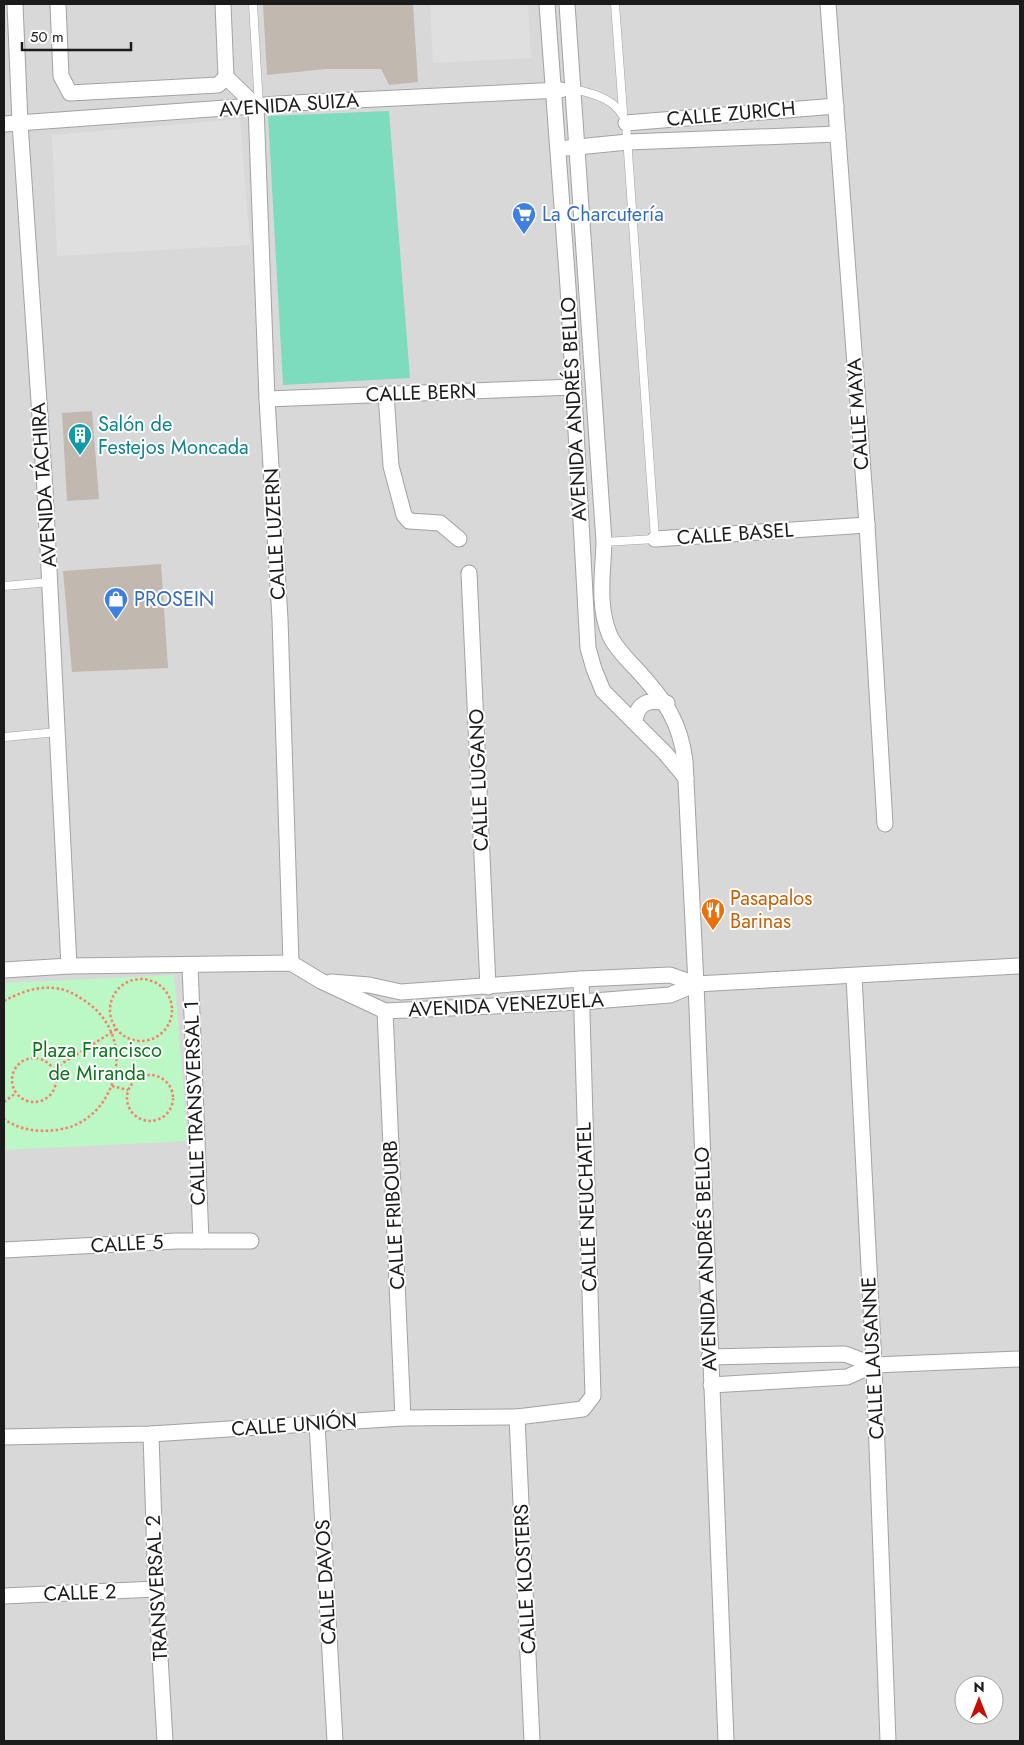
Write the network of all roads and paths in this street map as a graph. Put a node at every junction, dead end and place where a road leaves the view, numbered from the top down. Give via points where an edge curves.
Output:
1 (15, 4) edge
2 (58, 4) edge
3 (223, 4) edge
4 (253, 4) edge
5 (547, 4) edge
6 (567, 4) edge
7 (615, 4) edge
8 (828, 4) edge
9 (226, 77) junction
10 (574, 89) junction
11 (553, 90) junction
12 (257, 106) junction
13 (836, 106) junction
14 (624, 117) junction
15 (20, 123) junction
16 (4, 124) edge
17 (838, 134) junction
18 (628, 142) junction
19 (577, 146) junction
20 (557, 150) junction
21 (574, 387) junction
22 (386, 394) junction
23 (267, 399) junction
24 (866, 525) junction
25 (459, 539) dead end
26 (655, 539) junction
27 (604, 542) junction
28 (469, 573) dead end
29 (50, 582) junction
30 (4, 586) edge
31 (666, 703) junction
32 (635, 722) junction
33 (676, 726) junction
34 (58, 732) junction
35 (4, 737) edge
36 (650, 737) junction
37 (686, 778) junction
38 (885, 824) dead end
39 (291, 963) junction
40 (190, 965) junction
41 (69, 966) junction
42 (1020, 966) edge
43 (4, 970) edge
44 (854, 976) junction
45 (581, 979) junction
46 (320, 981) junction
47 (696, 984) junction
48 (488, 987) junction
49 (4, 1001) edge
50 (581, 1002) junction
51 (384, 1011) junction
52 (117, 1029) junction
53 (112, 1033) junction
54 (54, 1068) junction
55 (112, 1086) junction
56 (128, 1091) junction
57 (16, 1093) junction
58 (4, 1102) edge
59 (4, 1118) edge
60 (201, 1241) junction
61 (251, 1241) dead end
62 (4, 1250) edge
63 (710, 1357) junction
64 (1020, 1359) edge
65 (874, 1365) junction
66 (711, 1385) junction
67 (583, 1409) joint
68 (517, 1417) junction
69 (403, 1418) junction
70 (317, 1423) junction
71 (152, 1434) junction
72 (4, 1437) edge
73 (156, 1589) junction
74 (4, 1596) edge
75 (165, 1741) edge
76 (335, 1741) edge
77 (532, 1741) edge
78 (726, 1741) edge
79 (888, 1741) edge

1 - 15 street, AVENIDA TÁCHIRA
2 - 9 street via 61,76 70,93 218,84
3 - 9 street
4 - 12 lane
5 - 11 street, AVENIDA ANDRÉS BELLO
6 - 10 street, AVENIDA ANDRÉS BELLO
7 - 14 lane
8 - 13 street, CALLE MAYA
9 - 12 street
10 - 11 street, AVENIDA SUIZA
10 - 14 lane via 599,95
10 - 19 street, AVENIDA ANDRÉS BELLO
11 - 12 street, AVENIDA SUIZA
11 - 20 street, AVENIDA ANDRÉS BELLO
12 - 15 street, AVENIDA SUIZA
12 - 23 street, CALLE LUZERN
13 - 14 street, CALLE ZURICH
13 - 17 street, CALLE MAYA
14 - 18 lane
15 - 16 street, AVENIDA SUIZA
15 - 29 street, AVENIDA TÁCHIRA
17 - 18 street, CALLE ZURICH
17 - 24 street, CALLE MAYA
18 - 19 street, CALLE ZURICH
18 - 26 lane
19 - 20 street, CALLE ZURICH
19 - 27 street, AVENIDA ANDRÉS BELLO
20 - 21 street, AVENIDA ANDRÉS BELLO
21 - 22 street, CALLE BERN
21 - 32 street, AVENIDA ANDRÉS BELLO via 588,648 603,691
22 - 23 street, CALLE BERN
22 - 25 street via 390,466 404,515 409,521 440,523
23 - 39 street, CALLE LUZERN via 280,619
24 - 26 street, CALLE BASEL
24 - 38 street, CALLE MAYA
26 - 27 lane, CALLE BASEL
27 - 31 street, AVENIDA ANDRÉS BELLO via 601,586 610,635
28 - 48 street, CALLE LUGANO
29 - 30 lane
29 - 34 street, AVENIDA TÁCHIRA
31 - 32 street via 653,701 643,704 638,709
31 - 33 street, AVENIDA ANDRÉS BELLO
32 - 36 street, AVENIDA ANDRÉS BELLO
33 - 36 street via 665,735
33 - 37 street, AVENIDA ANDRÉS BELLO via 683,745
34 - 35 lane
34 - 41 street, AVENIDA TÁCHIRA
36 - 37 street, AVENIDA ANDRÉS BELLO
37 - 47 street, AVENIDA ANDRÉS BELLO
39 - 40 street
39 - 46 street, AVENIDA VENEZUELA
40 - 41 street
40 - 60 street, CALLE TRANSVERSAL 1
41 - 43 street
42 - 44 street, AVENIDA VENEZUELA
44 - 47 street, AVENIDA VENEZUELA
44 - 65 street, CALLE LAUSANNE
45 - 47 street, AVENIDA VENEZUELA via 670,975
45 - 48 street, AVENIDA VENEZUELA
45 - 50 street, CALLE NEUCHATEL
46 - 48 street, AVENIDA VENEZUELA via 369,985 401,992
46 - 51 street, AVENIDA VENEZUELA
47 - 50 street, AVENIDA VENEZUELA via 670,995
47 - 63 street, AVENIDA ANDRÉS BELLO
49 - 53 path via 23,991 53,988 69,991 94,1006
50 - 51 street, AVENIDA VENEZUELA
50 - 67 street, CALLE NEUCHATEL via 593,1396
51 - 69 street, CALLE FRIBOURB
52 - 52 path via 134,1040 154,1038 169,1024 172,1015 168,995 154,982 144,979 124,984 112,1000 112,1020
52 - 53 path
53 - 54 path
53 - 55 path via 118,1065
54 - 57 path via 56,1088 50,1096 32,1102 23,1100
54 - 57 path via 39,1058 22,1061 13,1070 11,1082
55 - 56 path
55 - 59 path via 90,1117 70,1128 45,1132 20,1127
56 - 56 path via 128,1104 132,1111 147,1120 167,1114 173,1102 170,1086 158,1076 137,1079
57 - 58 path
60 - 61 street, CALLE 5
60 - 62 street, CALLE 5
63 - 65 street via 845,1354
63 - 66 street, AVENIDA ANDRÉS BELLO
64 - 65 street
65 - 66 street via 847,1377
65 - 79 street, CALLE LAUSANNE
66 - 78 street, AVENIDA ANDRÉS BELLO
67 - 68 street, CALLE UNIÓN
68 - 69 street, CALLE UNIÓN
68 - 77 street, CALLE KLOSTERS
69 - 70 street, CALLE UNIÓN
70 - 71 street, CALLE UNIÓN
70 - 76 street, CALLE DAVOS
71 - 72 street, CALLE UNIÓN
71 - 73 street, TRANSVERSAL 2
73 - 74 street, CALLE 2
73 - 75 street, TRANSVERSAL 2

